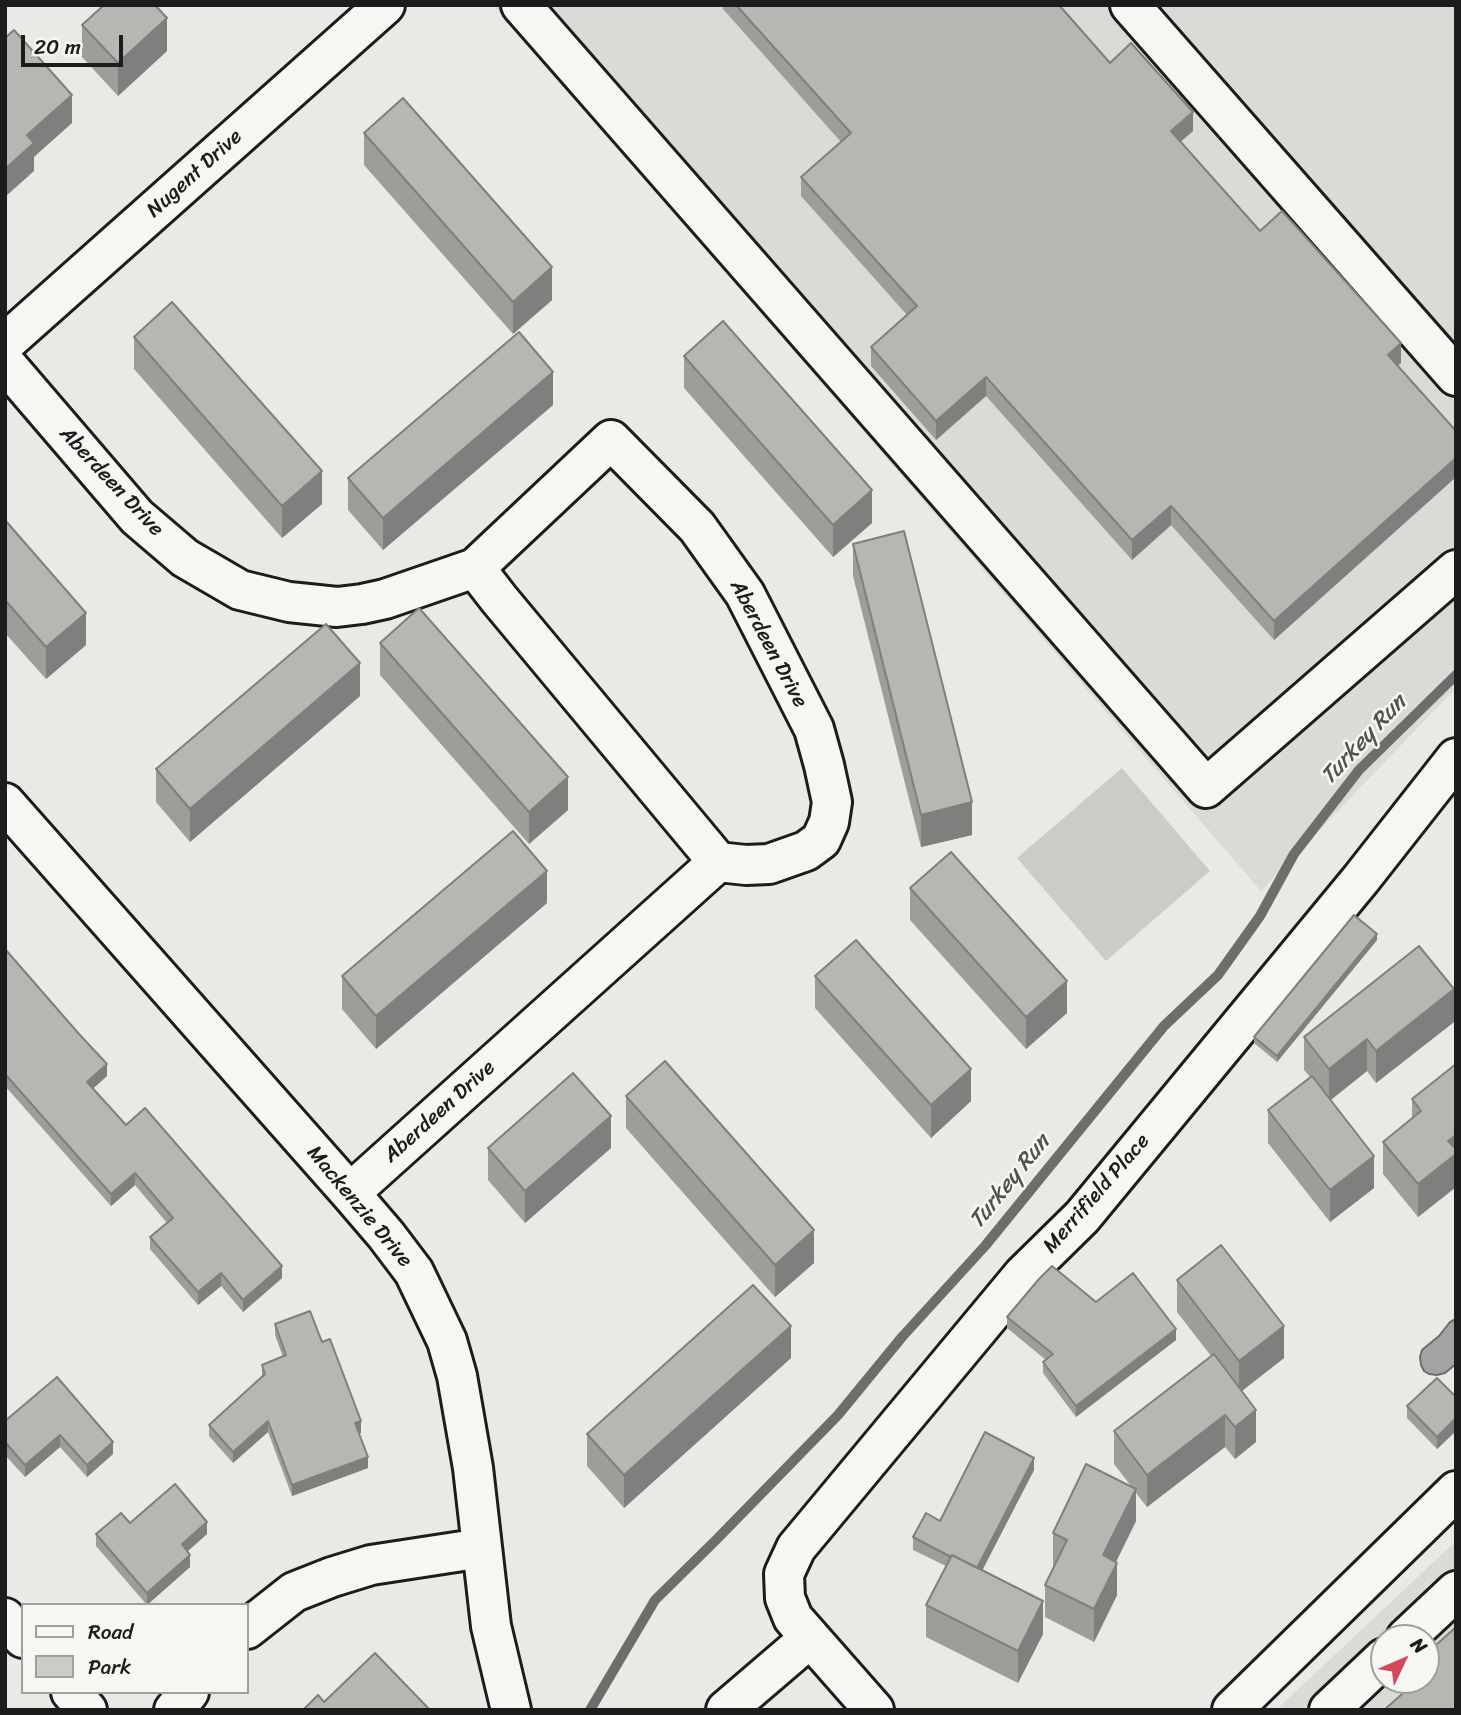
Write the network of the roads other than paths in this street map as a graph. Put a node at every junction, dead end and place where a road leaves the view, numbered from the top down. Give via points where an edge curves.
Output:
1 (385, 5) edge
2 (521, 5) edge
3 (1130, 5) edge
4 (5, 343) edge
5 (5, 363) edge
6 (1456, 376) edge
7 (475, 568) junction
8 (1456, 570) edge
9 (1456, 758) edge
10 (5, 803) edge
11 (718, 862) junction
12 (350, 1193) junction
13 (1456, 1491) edge
14 (482, 1548) junction
15 (1456, 1591) edge
16 (5, 1618) edge
17 (1421, 1624) edge
18 (248, 1628) edge
19 (21, 1636) edge
20 (810, 1638) junction
21 (1370, 1671) edge
22 (73, 1694) edge
23 (187, 1694) edge
24 (87, 1710) edge
25 (174, 1710) edge
26 (511, 1710) edge
27 (726, 1710) edge
28 (874, 1710) edge
29 (1232, 1710) edge
30 (1329, 1710) edge

1 - 4 street, Nugent Drive
2 - 8 street via 1206,788
3 - 6 street
5 - 7 street, Aberdeen Drive via 137,517 185,558 240,590 337,607 385,599
7 - 11 street
7 - 11 street, Aberdeen Drive via 611,440 697,527 745,594 814,729 832,802 821,840 806,851 769,864
9 - 20 street, Merrifield Place via 1082,1217 1024,1275 796,1548 784,1574 785,1598 793,1618
10 - 12 street, Mackenzie Drive
11 - 12 street, Aberdeen Drive
12 - 14 street, Mackenzie Drive via 414,1272 447,1341 473,1468
13 - 29 street
14 - 18 street via 371,1565 332,1577 293,1592
14 - 26 street, Mackenzie Drive via 491,1626
15 - 17 street
16 - 19 street
20 - 27 street
20 - 28 street, Merrifield Place
21 - 30 street
22 - 24 street
23 - 25 street

